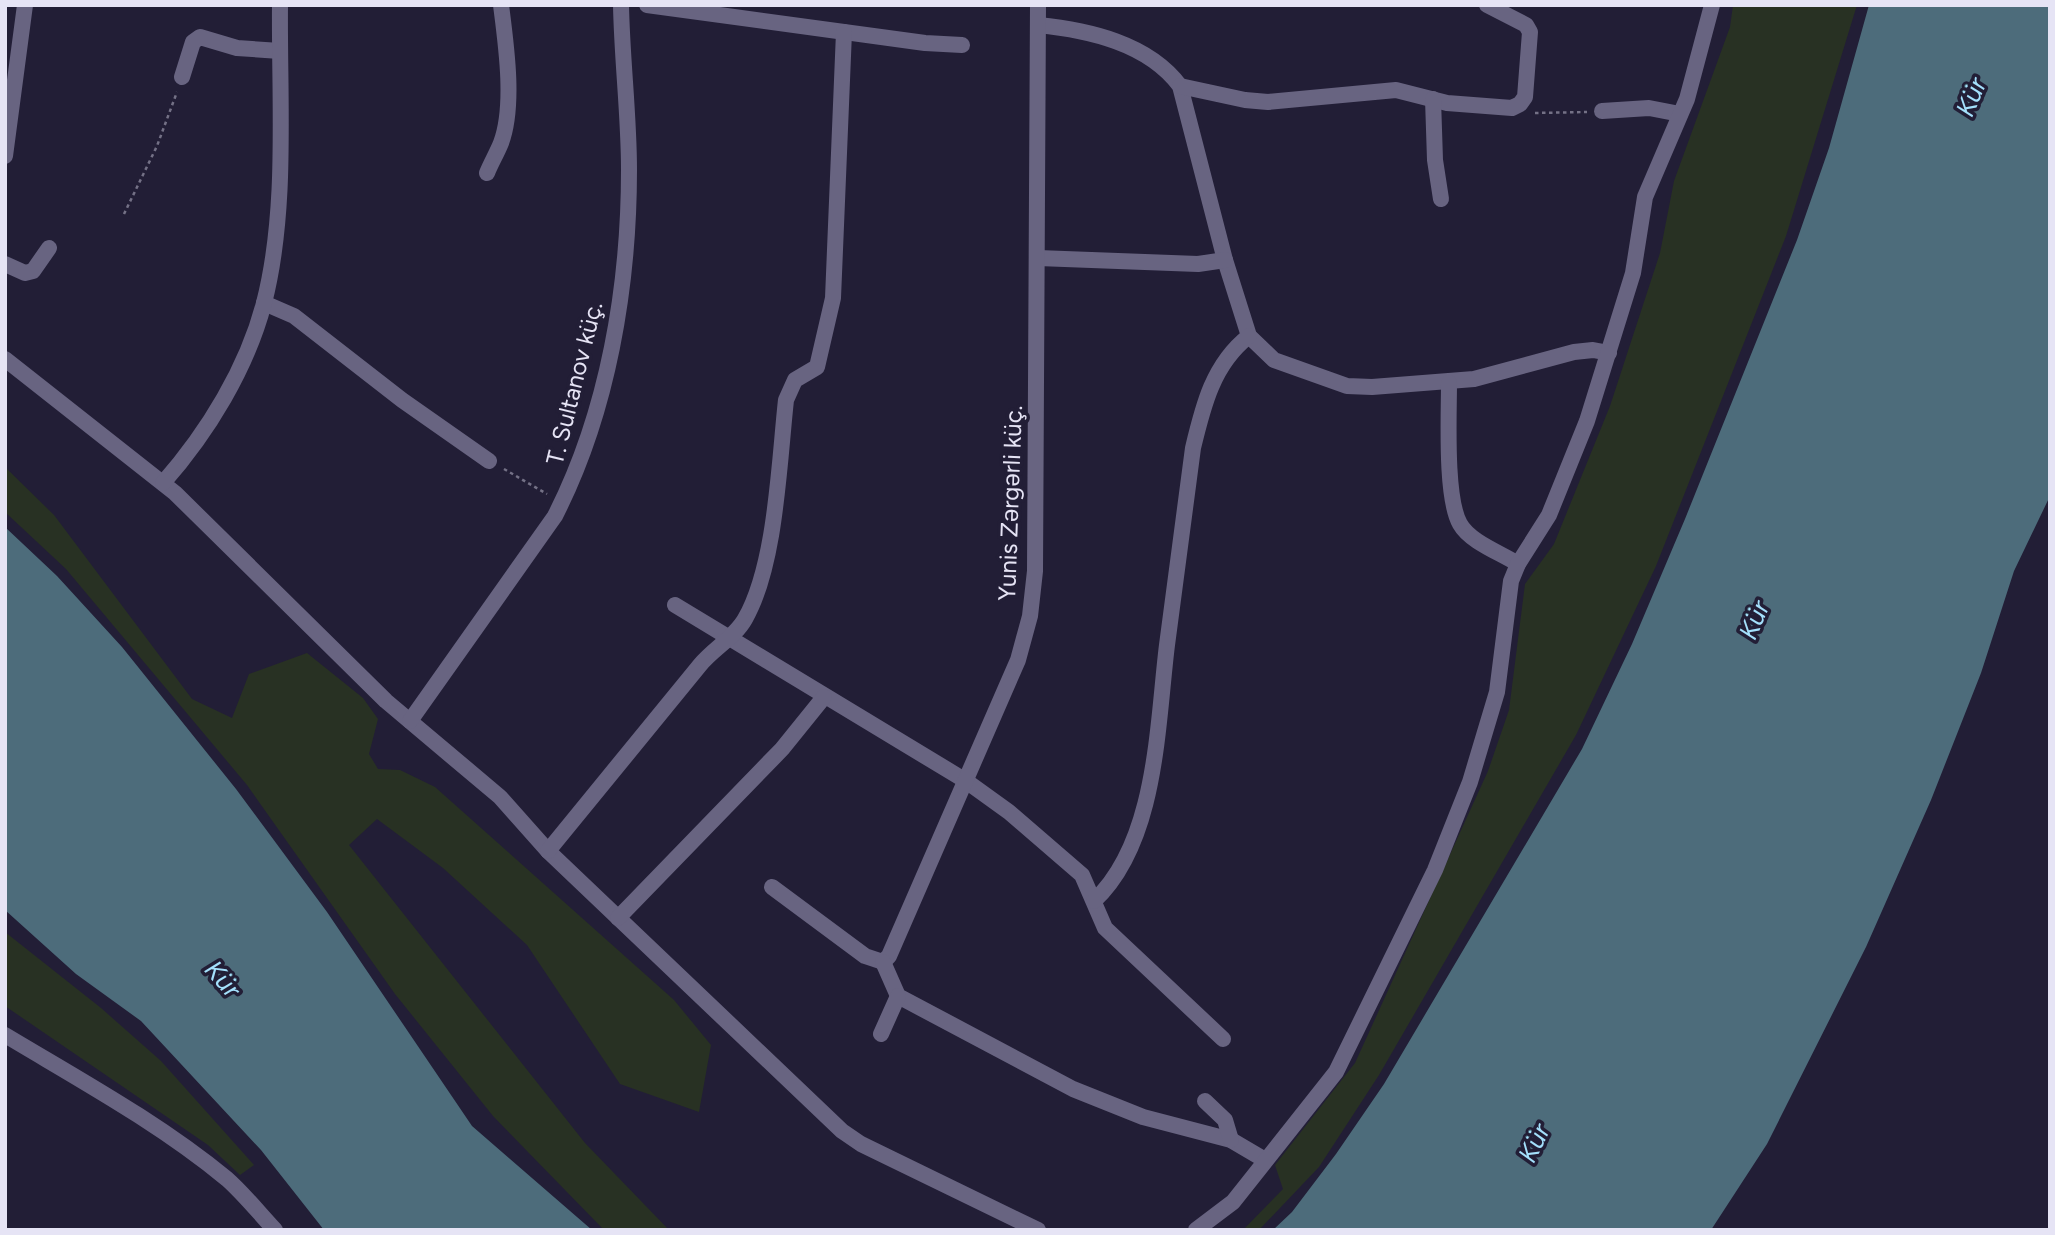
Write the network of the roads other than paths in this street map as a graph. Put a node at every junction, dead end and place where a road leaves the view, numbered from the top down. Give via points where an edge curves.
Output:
1 (24, 5) edge
2 (280, 5) edge
3 (501, 5) edge
4 (621, 5) edge
5 (647, 5) edge
6 (1038, 5) edge
7 (1488, 5) edge
8 (1712, 5) edge
9 (1038, 25) junction
10 (844, 32) junction
11 (962, 45) dead end
12 (280, 51) junction
13 (182, 77) road end
14 (1180, 86) junction
15 (1433, 99) junction
16 (1602, 111) road end
17 (1680, 114) junction
18 (5, 156) edge
19 (486, 173) dead end
20 (1441, 199) dead end
21 (49, 248) dead end
22 (1038, 258) junction
23 (1226, 260) junction
24 (5, 264) edge
25 (264, 303) junction
26 (1249, 336) junction
27 (1609, 354) junction
28 (5, 359) edge
29 (1449, 383) junction
30 (489, 461) road end
31 (163, 483) junction
32 (1518, 564) junction
33 (675, 605) dead end
34 (727, 638) junction
35 (824, 697) junction
36 (410, 721) junction
37 (966, 781) junction
38 (548, 851) junction
39 (772, 887) dead end
40 (1094, 901) junction
41 (618, 918) junction
42 (883, 962) junction
43 (898, 996) junction
44 (881, 1034) dead end
45 (5, 1035) edge
46 (1223, 1039) dead end
47 (1205, 1101) dead end
48 (1231, 1140) junction
49 (1265, 1160) junction
50 (275, 1230) edge
51 (1038, 1230) edge
52 (1196, 1230) edge

1 - 18 street
2 - 12 street
3 - 19 street via 506,117 502,141
4 - 36 street, T. Sultanov küç. via 629,169 626,260 595,416 562,502
5 - 10 street
6 - 9 street, Yunis Zərgərli küç.
7 - 15 street via 1526,25 1530,32 1525,97 1512,108
8 - 17 street via 1701,55
9 - 14 street via 1108,37 1132,48
9 - 22 street, Yunis Zərgərli küç.
10 - 11 street
10 - 34 street via 829,326 817,367 795,380 786,400 763,568 745,619
12 - 13 street via 237,48 200,37 193,42
12 - 25 street via 275,243
14 - 15 street via 1268,102 1380,90
14 - 23 street
15 - 20 street
16 - 17 street via 1649,108
17 - 27 street via 1645,197 1633,274
21 - 24 street via 33,271 25,273
22 - 23 street via 1198,264
22 - 37 street, Yunis Zərgərli küç. via 1035,571 1030,616 1018,660
23 - 26 street
25 - 30 street via 294,316
25 - 31 street via 223,399
26 - 29 street via 1274,360 1347,386
26 - 40 street via 1219,369 1202,410 1146,797 1121,870
27 - 29 street via 1574,352
27 - 32 street via 1549,515
28 - 31 street
29 - 32 street via 1450,462 1458,522
31 - 36 street
32 - 49 street via 1507,600 1497,692 1435,870 1343,1060
33 - 34 street
34 - 35 street
34 - 38 street
35 - 37 street
35 - 41 street via 782,749
36 - 38 street via 500,797
37 - 40 street via 1082,875
37 - 42 street, Yunis Zərgərli küç. via 898,940
38 - 41 street
39 - 42 street via 865,956
40 - 46 street via 1105,928
41 - 51 street via 842,1131
42 - 43 street
43 - 44 street
43 - 48 street via 1084,1094 1143,1117
45 - 50 street via 191,1153 228,1181
47 - 48 street via 1225,1119
48 - 49 street
49 - 52 street via 1233,1202

